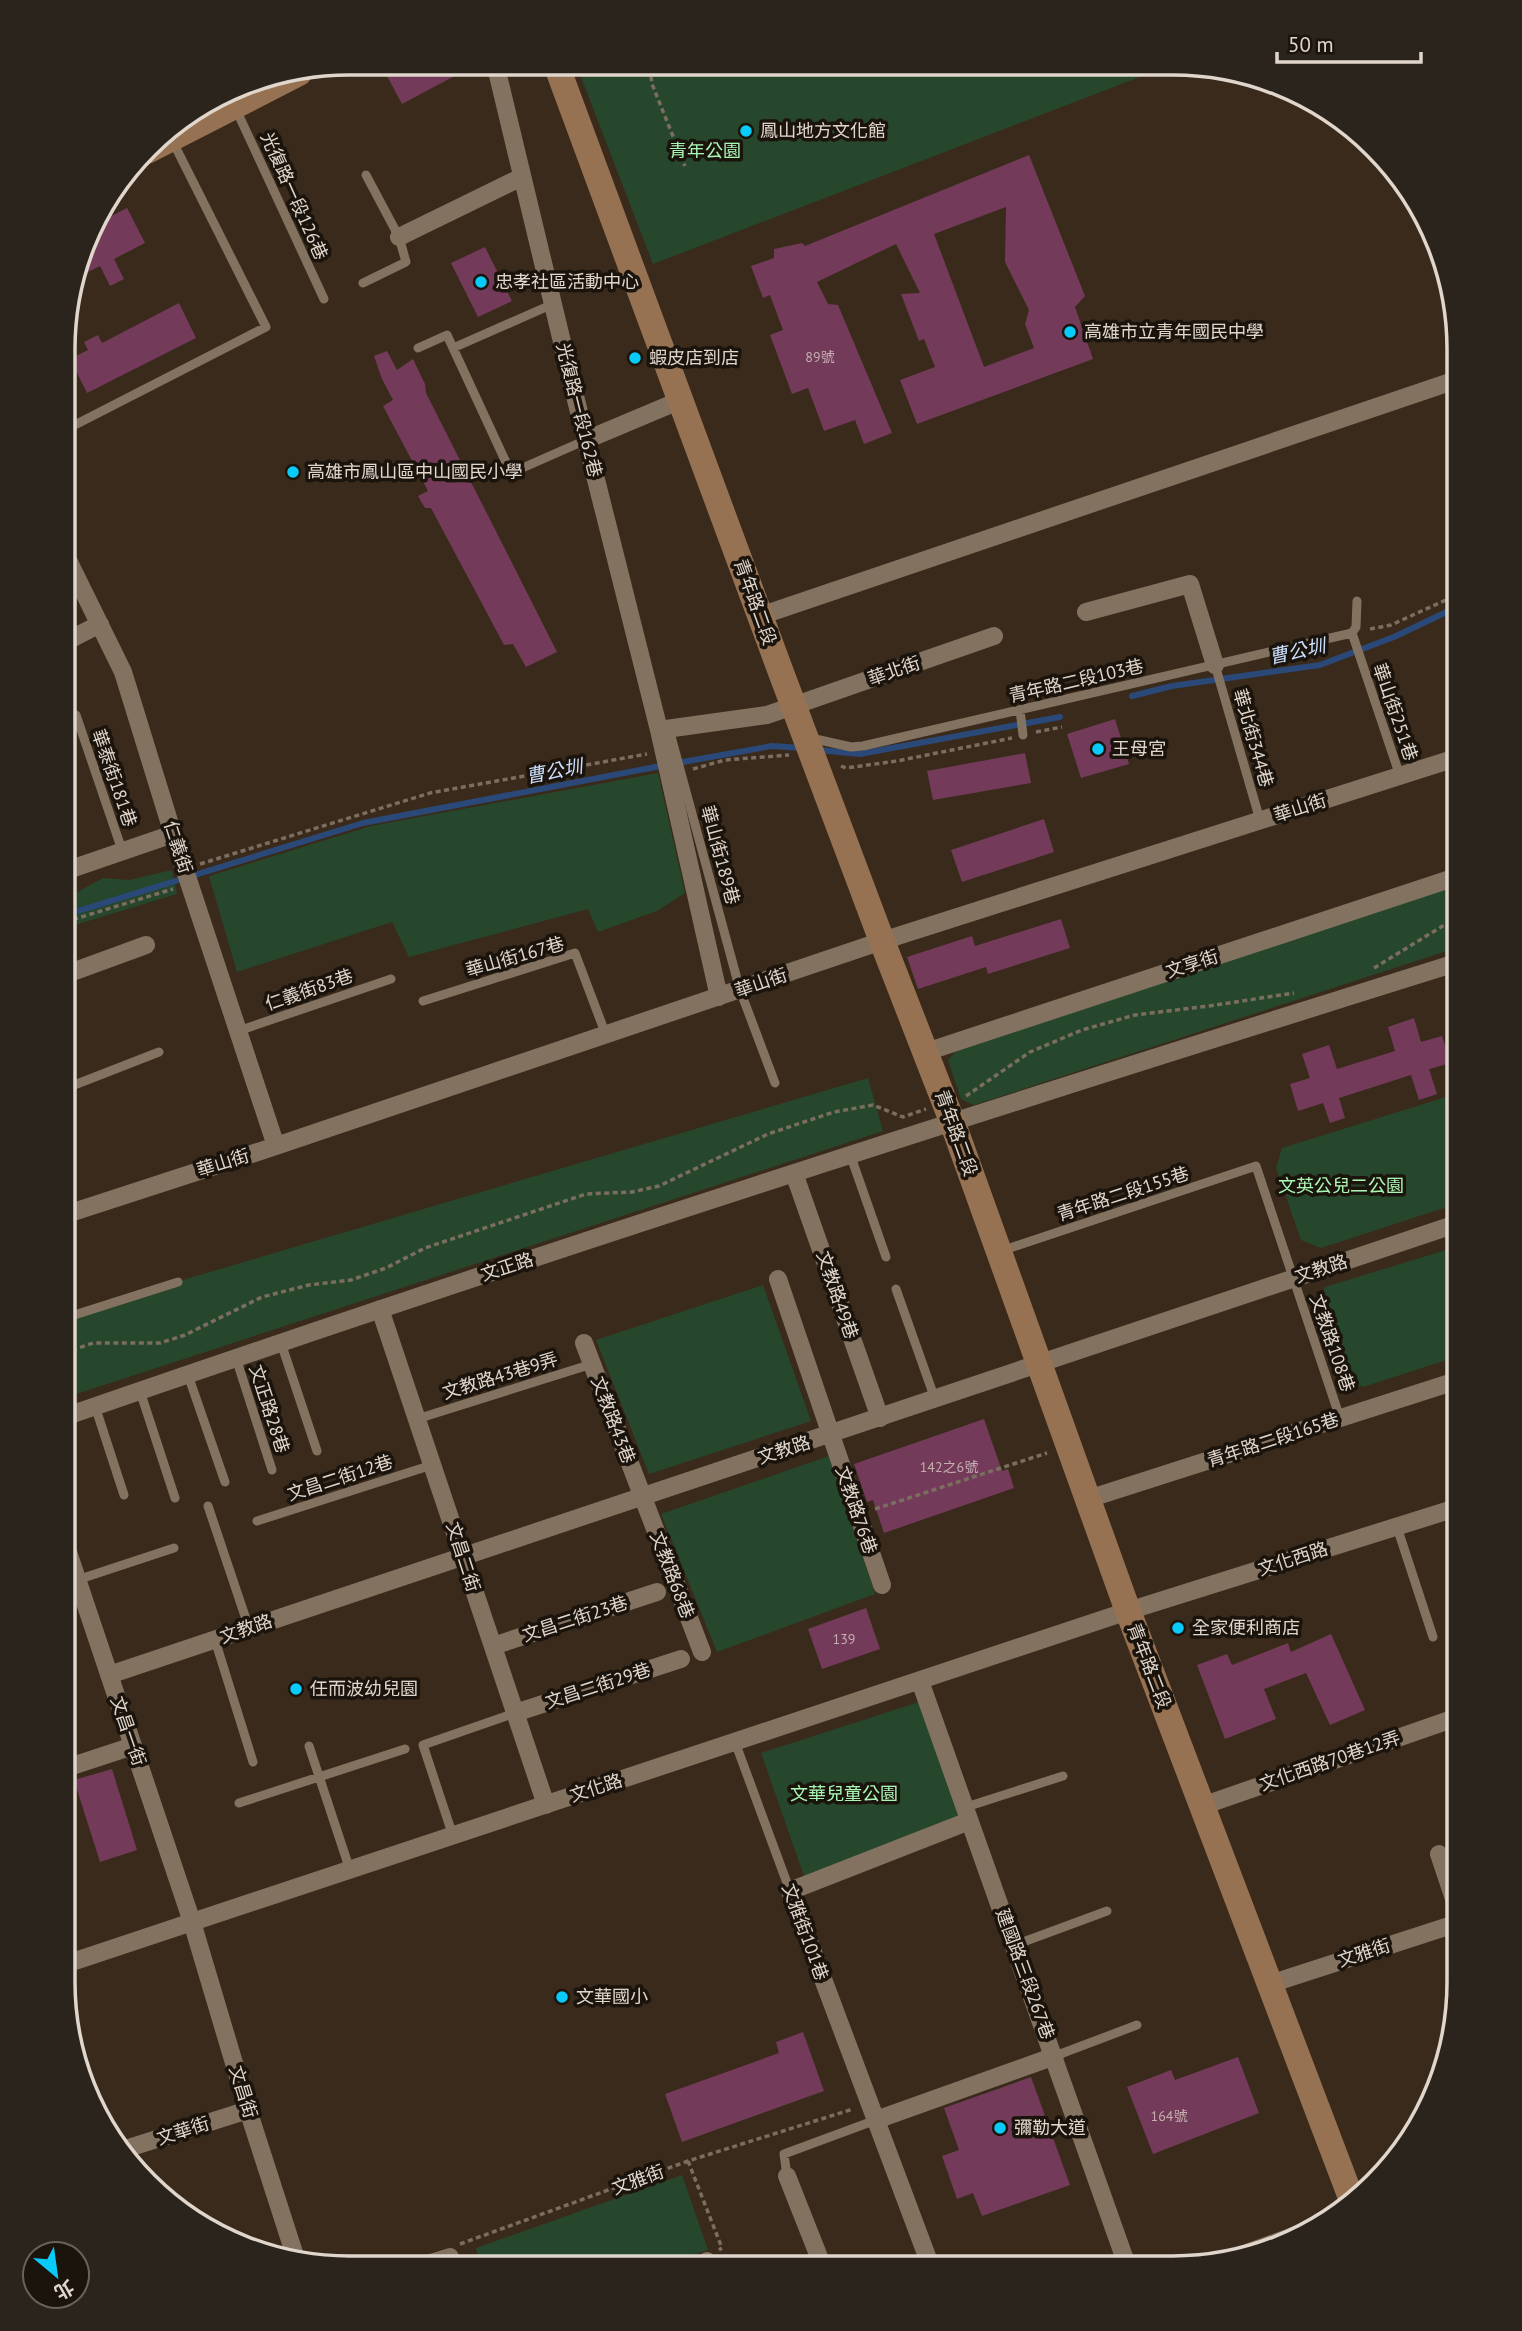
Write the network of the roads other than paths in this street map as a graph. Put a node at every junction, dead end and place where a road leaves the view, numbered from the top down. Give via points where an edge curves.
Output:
1 (498, 75) edge
2 (560, 75) edge
3 (233, 102) edge
4 (172, 140) edge
5 (366, 175) dead end
6 (522, 177) junction
7 (399, 237) junction
8 (363, 284) dead end
9 (324, 299) dead end
10 (553, 304) junction
11 (418, 348) dead end
12 (453, 348) junction
13 (1447, 383) edge
14 (681, 400) junction
15 (75, 425) edge
16 (586, 440) junction
17 (75, 574) edge
18 (1357, 601) dead end
19 (1086, 612) dead end
20 (760, 616) junction
21 (100, 624) junction
22 (994, 636) dead end
23 (75, 637) edge
24 (1354, 637) junction
25 (1215, 668) junction
26 (794, 706) junction
27 (1020, 710) junction
28 (76, 715) dead end
29 (664, 729) junction
30 (1023, 735) road end
31 (809, 747) junction
32 (1447, 761) edge
33 (677, 772) junction
34 (1400, 776) junction
35 (1261, 820) junction
36 (173, 834) junction
37 (122, 850) junction
38 (75, 867) edge
39 (1447, 880) edge
40 (882, 941) junction
41 (146, 945) dead end
42 (1447, 966) edge
43 (75, 971) edge
44 (391, 979) dead end
45 (740, 990) junction
46 (719, 998) junction
47 (423, 1001) dead end
48 (238, 1031) junction
49 (606, 1035) junction
50 (159, 1052) dead end
51 (926, 1052) junction
52 (775, 1083) dead end
53 (75, 1085) edge
54 (952, 1121) junction
55 (276, 1146) junction
56 (850, 1154) junction
57 (1256, 1166) joint
58 (794, 1173) junction
59 (75, 1210) edge
60 (1447, 1227) edge
61 (999, 1251) junction
62 (886, 1257) dead end
63 (1293, 1278) junction
64 (778, 1279) dead end
65 (178, 1282) dead end
66 (896, 1289) dead end
67 (380, 1309) junction
68 (75, 1315) edge
69 (281, 1343) junction
70 (584, 1343) dead end
71 (236, 1358) junction
72 (1039, 1363) junction
73 (592, 1364) junction
74 (188, 1375) junction
75 (1447, 1384) edge
76 (140, 1391) junction
77 (935, 1399) junction
78 (95, 1406) junction
79 (75, 1413) edge
80 (880, 1418) junction
81 (1340, 1418) junction
82 (417, 1419) junction
83 (831, 1435) junction
84 (317, 1451) dead end
85 (432, 1465) junction
86 (272, 1470) dead end
87 (225, 1482) dead end
88 (124, 1495) dead end
89 (643, 1497) junction
90 (175, 1498) dead end
91 (1088, 1499) junction
92 (208, 1506) dead end
93 (1447, 1511) edge
94 (257, 1521) dead end
95 (1397, 1527) junction
96 (174, 1548) dead end
97 (463, 1557) junction
98 (75, 1570) edge
99 (75, 1582) edge
100 (882, 1585) dead end
101 (657, 1592) dead end
102 (1128, 1611) junction
103 (249, 1628) junction
104 (1433, 1637) dead end
105 (215, 1640) junction
106 (493, 1646) junction
107 (702, 1653) dead end
108 (681, 1659) dead end
109 (109, 1675) junction
110 (920, 1681) junction
111 (515, 1713) junction
112 (1447, 1721) edge
113 (735, 1742) junction
114 (133, 1746) junction
115 (309, 1746) dead end
116 (405, 1749) dead end
117 (253, 1762) dead end
118 (75, 1765) edge
119 (1063, 1776) dead end
120 (319, 1777) junction
121 (239, 1803) dead end
122 (546, 1805) junction
123 (1202, 1806) junction
124 (966, 1814) junction
125 (453, 1836) junction
126 (1439, 1854) dead end
127 (349, 1870) junction
128 (1447, 1878) edge
129 (790, 1891) junction
130 (1107, 1911) dead end
131 (192, 1922) junction
132 (1447, 1927) edge
133 (1015, 1945) junction
134 (75, 1961) edge
135 (1270, 1984) junction
136 (1137, 2025) dead end
137 (1055, 2056) junction
138 (248, 2110) junction
139 (872, 2112) junction
140 (131, 2147) edge
141 (787, 2176) joint
142 (1349, 2191) edge
143 (293, 2249) edge
144 (819, 2256) edge
145 (927, 2256) edge
146 (1124, 2256) edge

1 - 6 street, 光復路一段162巷
2 - 14 street, 青年路二段
3 - 9 lane, 光復路一段126巷
4 - 15 lane via 266,327
5 - 7 lane
6 - 7 street
6 - 10 street, 光復路一段162巷
7 - 8 lane via 406,262
10 - 12 lane
10 - 16 street, 光復路一段162巷
11 - 12 lane via 447,335
12 - 16 lane via 511,473
13 - 20 street
14 - 16 street
14 - 20 street, 青年路二段
16 - 29 street, 光復路一段162巷
17 - 21 street, 仁義街
18 - 24 lane
19 - 25 street via 1191,584
20 - 26 street, 青年路二段
21 - 23 street
21 - 36 street, 仁義街 via 123,671
22 - 26 street, 華北街
24 - 25 lane, 青年路二段103巷
24 - 34 lane, 華山街251巷
25 - 27 lane, 青年路二段103巷
25 - 35 lane, 華北街344巷
26 - 29 street, 華北街 via 767,715
26 - 31 street, 青年路二段
27 - 30 lane
27 - 31 lane, 青年路二段103巷 via 863,746
28 - 37 lane, 華泰街181巷
29 - 33 street, 光復路一段162巷
31 - 40 street, 青年路二段
32 - 34 street, 華山街
33 - 45 lane, 華山街189巷
33 - 46 street, 光復路一段162巷
34 - 35 street, 華山街
35 - 40 street, 華山街
36 - 37 street
36 - 48 street, 仁義街
37 - 38 street
39 - 51 street, 文享街
40 - 45 street, 華山街
40 - 51 street, 青年路二段
41 - 43 street
42 - 54 street
44 - 48 lane, 仁義街83巷
45 - 46 street, 華山街
45 - 52 lane, 華山街189巷
46 - 49 street, 華山街
47 - 49 lane, 華山街167巷 via 575,953
48 - 55 street, 仁義街
49 - 55 street, 華山街
50 - 53 lane
51 - 54 street, 青年路二段
54 - 56 street, 文正路
54 - 61 street, 青年路二段
55 - 59 street, 華山街
56 - 58 street, 文正路
56 - 62 lane
57 - 61 lane, 青年路二段155巷
57 - 63 lane, 文教路108巷
58 - 67 street, 文正路
58 - 80 street, 文教路49巷
60 - 63 street, 文教路
61 - 72 street, 青年路二段
63 - 72 street, 文教路
63 - 81 lane, 文教路108巷
64 - 83 street, 文教路76巷
65 - 68 lane
66 - 77 lane
67 - 69 street, 文正路
67 - 82 street, 文昌二街
69 - 71 street, 文正路
69 - 84 lane
70 - 73 street, 文教路43巷
71 - 74 street, 文正路
71 - 86 lane, 文正路28巷
72 - 77 street, 文教路
72 - 91 street, 青年路二段
73 - 82 lane, 文教路43巷9弄
73 - 89 street, 文教路43巷
74 - 76 street, 文正路
74 - 87 lane
75 - 81 street, 青年路二段165巷
76 - 78 street, 文正路
76 - 90 lane
77 - 80 street, 文教路
78 - 79 street, 文正路
78 - 88 lane
80 - 83 street, 文教路
81 - 91 street, 青年路二段165巷
82 - 85 street, 文昌二街
83 - 89 street, 文教路
83 - 100 street, 文教路76巷
85 - 94 lane, 文昌二街12巷
85 - 97 street, 文昌二街
89 - 97 street, 文教路
89 - 107 street, 文教路68巷
91 - 102 street, 青年路二段
92 - 103 lane
93 - 95 street, 文化西路
95 - 102 street, 文化西路
95 - 104 lane
96 - 98 lane
97 - 103 street, 文教路
97 - 106 street, 文昌二街
99 - 109 street, 文昌一街
101 - 106 street, 文昌二街23巷
102 - 110 street, 文化路
102 - 123 street, 青年路二段
103 - 105 street, 文教路
105 - 109 street, 文教路
105 - 117 lane
106 - 111 street, 文昌二街
108 - 111 street, 文昌二街29巷
109 - 114 street, 文昌一街
110 - 113 street, 文化路
110 - 124 street, 建國路三段267巷
111 - 122 street, 文昌二街
111 - 125 lane via 423,1745
112 - 123 street, 文化西路70巷12弄
113 - 122 street, 文化路
113 - 129 lane, 文雅街101巷
114 - 118 street
114 - 131 street, 文昌一街
115 - 120 lane
116 - 120 lane
119 - 124 lane
120 - 121 lane
120 - 127 lane
122 - 125 street, 文化路
123 - 135 street, 青年路二段
124 - 129 street
124 - 133 street, 建國路三段267巷
125 - 127 street, 文化路
126 - 128 street
127 - 131 street, 文化路
129 - 139 street, 文雅街101巷
130 - 133 lane
131 - 134 street, 文化路
131 - 138 street, 文昌街
132 - 135 street, 文雅街
133 - 137 street, 建國路三段267巷
135 - 142 street, 青年路二段
136 - 137 lane
137 - 139 street
137 - 146 street, 建國路三段267巷
138 - 140 street, 文華街
138 - 143 street, 文昌街
139 - 141 lane via 785,2154
139 - 145 street, 文雅街101巷
141 - 144 street

